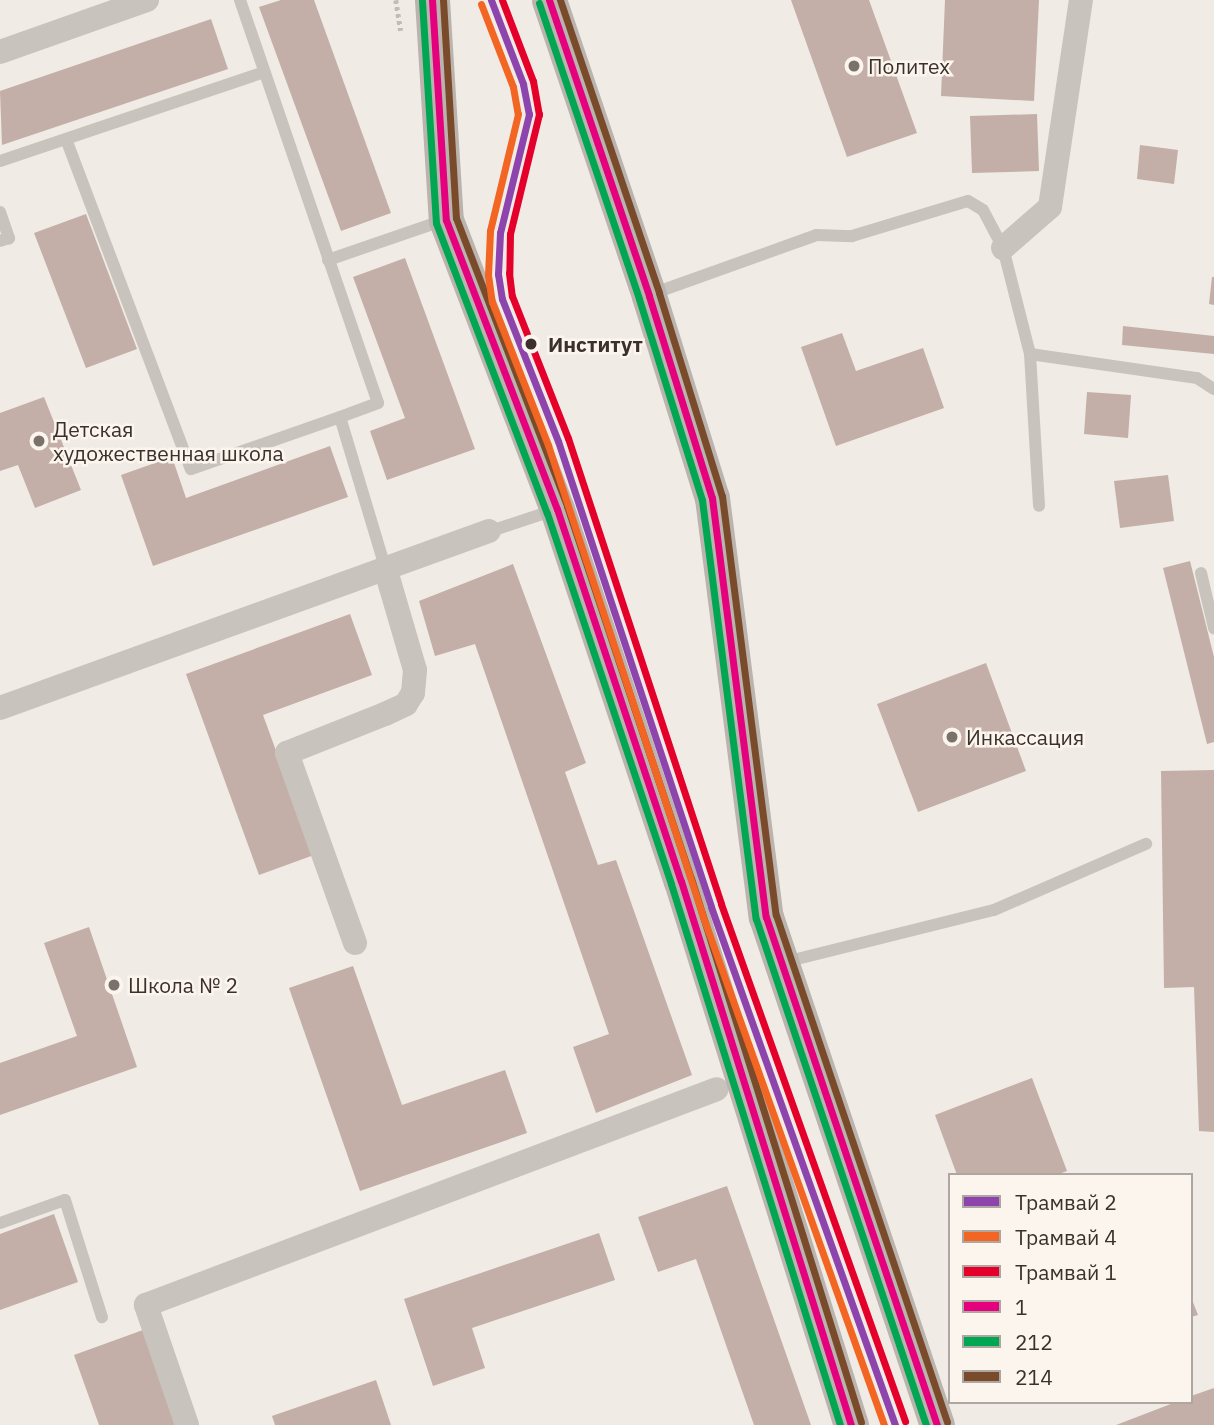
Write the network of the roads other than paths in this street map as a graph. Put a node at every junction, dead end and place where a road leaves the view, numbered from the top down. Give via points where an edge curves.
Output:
1 (147, 0) edge
2 (240, 0) edge
3 (432, 0) edge
4 (549, 0) edge
5 (1081, 0) edge
6 (0, 52) edge
7 (264, 72) junction
8 (66, 139) junction
9 (0, 161) edge
10 (0, 212) edge
11 (446, 220) junction
12 (0, 241) edge
13 (1003, 248) junction
14 (328, 260) junction
15 (649, 296) junction
16 (1030, 354) junction
17 (1214, 389) edge
18 (340, 417) junction
19 (1040, 506) dead end
20 (557, 509) junction
21 (489, 531) junction
22 (386, 571) junction
23 (1201, 573) dead end
24 (1214, 628) edge
25 (0, 708) edge
26 (1146, 844) dead end
27 (355, 943) dead end
28 (781, 963) junction
29 (729, 1084) junction
30 (0, 1223) edge
31 (146, 1306) joint
32 (102, 1317) dead end
33 (187, 1425) edge
34 (851, 1425) edge
35 (937, 1425) edge

1 - 6 street
2 - 7 lane
3 - 11 main road
4 - 15 main road
5 - 13 street via 1050,207
7 - 8 lane
7 - 14 lane
8 - 9 lane
8 - 18 lane via 191,468
10 - 12 lane via 9,238
11 - 14 lane
11 - 20 main road
13 - 15 lane via 983,210 968,201 852,236 817,234
13 - 16 lane
14 - 18 lane via 378,403
15 - 28 main road via 712,498 766,917
16 - 17 lane via 1197,378
16 - 19 lane
18 - 22 lane
20 - 21 lane
20 - 29 main road via 681,881
21 - 22 lane
21 - 25 street
22 - 25 lane
22 - 27 street via 415,670 413,693 406,704 287,753
23 - 24 lane
26 - 28 lane via 993,910
28 - 35 main road
29 - 31 street
29 - 34 main road
30 - 32 lane via 65,1200
31 - 33 lane

